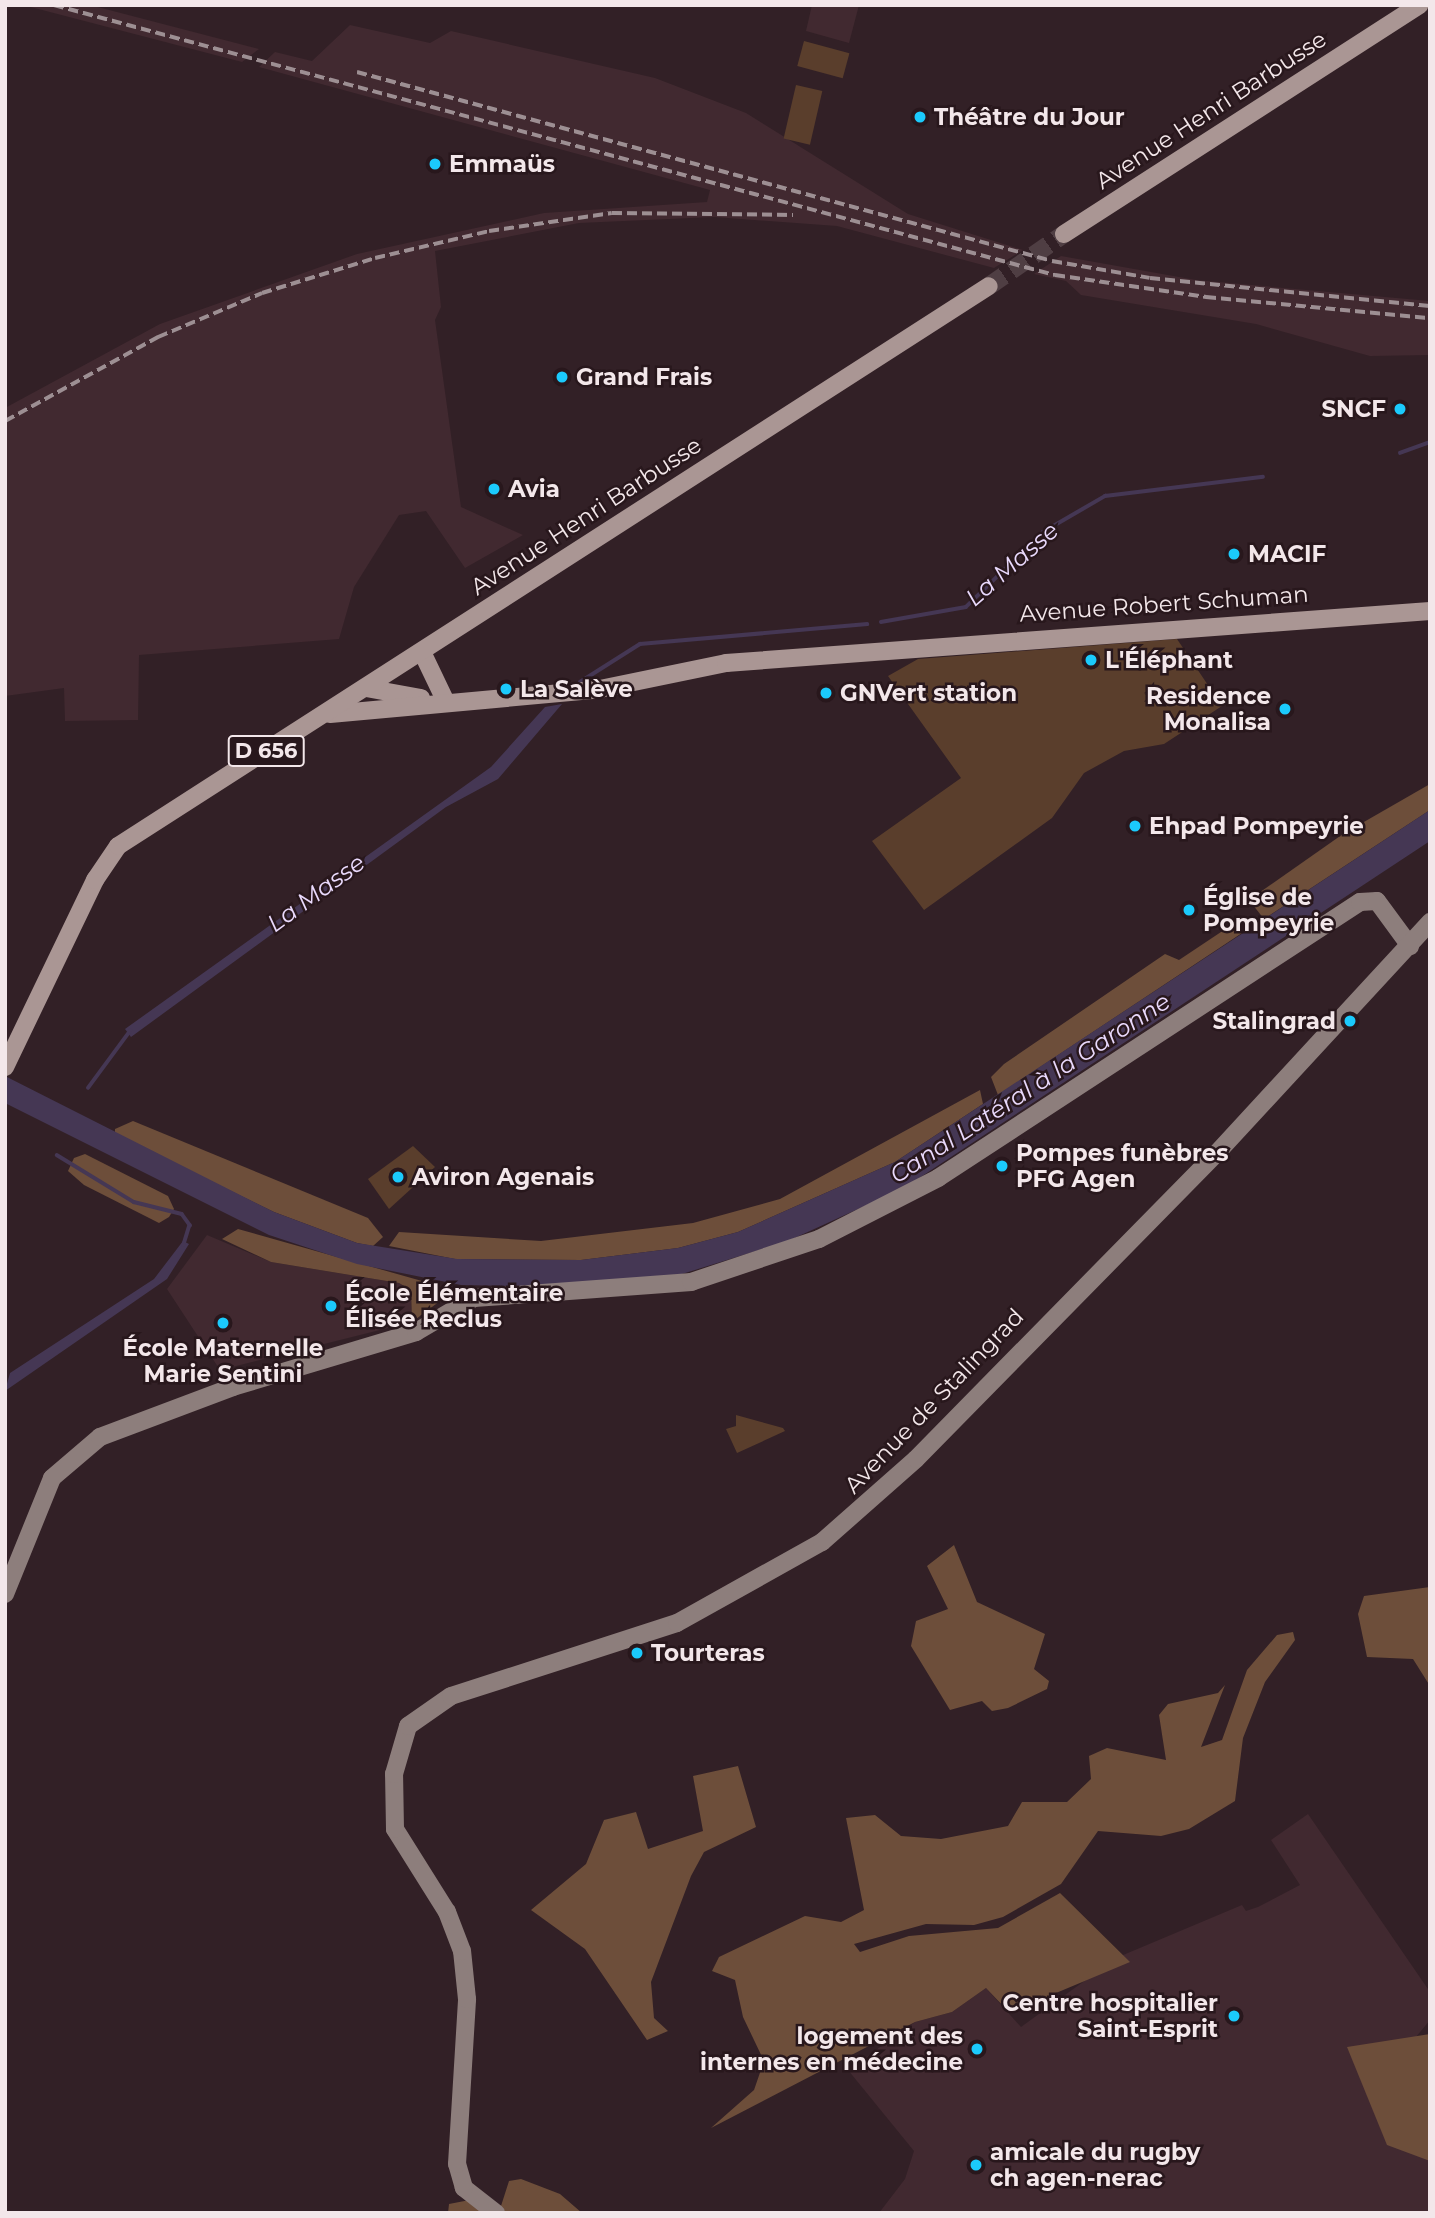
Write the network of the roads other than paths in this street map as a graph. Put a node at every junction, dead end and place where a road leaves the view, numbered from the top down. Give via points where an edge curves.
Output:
1 (1420, 5) edge
2 (1064, 234) tunnel mouth
3 (989, 286) tunnel mouth
4 (1430, 603) edge
5 (1390, 611) junction
6 (1430, 611) edge
7 (422, 652) junction
8 (363, 691) junction
9 (444, 702) junction
10 (379, 709) junction
11 (323, 715) junction
12 (210, 787) junction
13 (146, 826) junction
14 (136, 844) junction
15 (93, 890) junction
16 (1430, 924) edge
17 (1410, 946) junction
18 (5, 1067) edge
19 (5, 1594) edge
20 (496, 2213) edge

1 - 2 main road, Avenue Henri Barbusse
3 - 7 main road, Avenue Henri Barbusse
4 - 5 main road, Avenue Robert Schuman / D 656
5 - 6 main road, Avenue Robert Schuman / D 656
5 - 9 main road, Avenue Robert Schuman / D 656 via 726,663 596,690
7 - 8 main road, Avenue Henri Barbusse / D 656
7 - 9 main road
8 - 9 main road, Avenue Robert Schuman / D 656
8 - 10 main road
8 - 11 main road, Avenue Henri Barbusse / D 656
9 - 10 main road, Avenue Robert Schuman / D 656
10 - 11 main road, Avenue Robert Schuman / D 656
11 - 12 main road, Avenue Henri Barbusse / D 656
12 - 13 main road, Avenue Henri Barbusse / D 656
12 - 14 main road, Avenue Henri Barbusse / D 656
13 - 14 main road
13 - 15 main road, Avenue Henri Barbusse / D 656 via 118,846
14 - 15 main road, Avenue Henri Barbusse / D 656
15 - 18 main road, Avenue Henri Barbusse / D 656
16 - 17 main road, Avenue de Stalingrad
17 - 19 main road via 1377,901 1360,902 938,1178 797,1247 691,1282 474,1298 416,1332 233,1387 100,1437 52,1478
17 - 20 main road, Avenue de Stalingrad via 916,1459 822,1542 677,1623 451,1696 408,1726 394,1774 395,1829 447,1912 462,1951 467,1999 457,2164 470,2194

